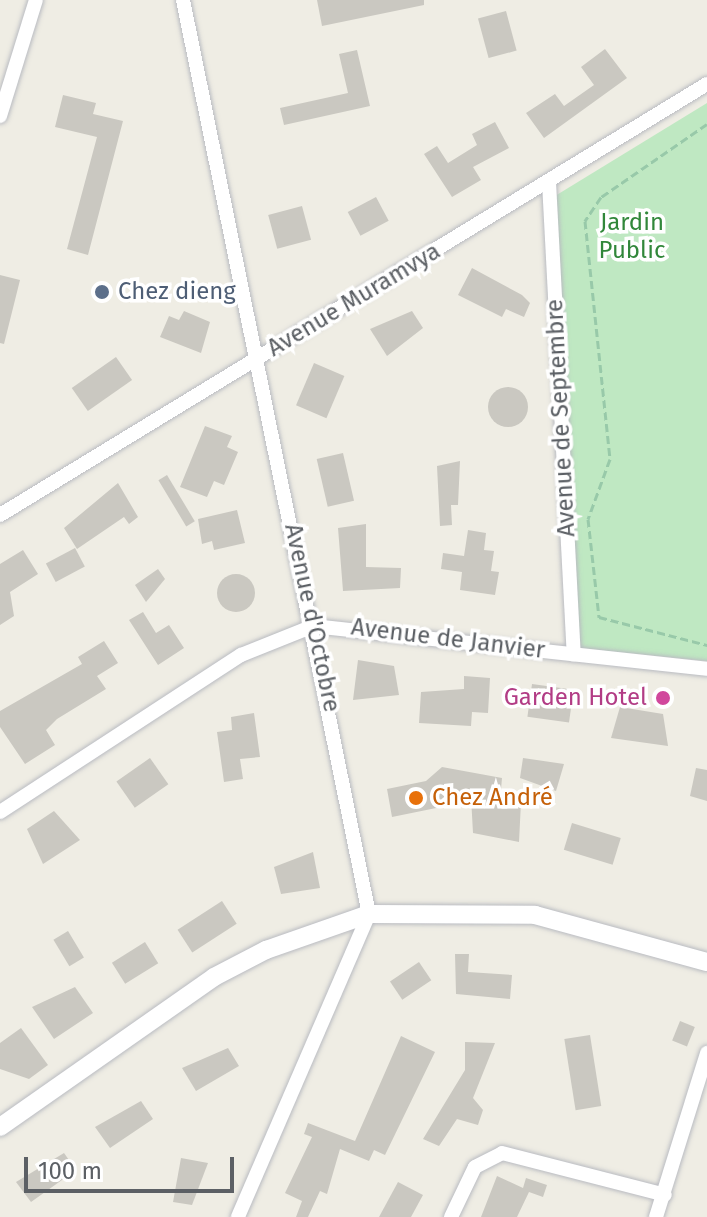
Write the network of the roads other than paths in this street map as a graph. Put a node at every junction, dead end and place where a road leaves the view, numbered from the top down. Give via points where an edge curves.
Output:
1 (36, 0) edge
2 (183, 0) edge
3 (707, 84) edge
4 (0, 116) edge
5 (549, 182) junction
6 (259, 357) junction
7 (0, 515) edge
8 (313, 626) junction
9 (574, 654) junction
10 (707, 669) edge
11 (0, 812) edge
12 (369, 914) junction
13 (707, 962) edge
14 (707, 1053) edge
15 (0, 1127) edge
16 (665, 1195) junction
17 (238, 1217) edge
18 (451, 1217) edge
19 (656, 1217) edge

1 - 4 street
2 - 6 street, Avenue d'Octobre
3 - 5 street, Avenue Muramvya
5 - 6 street, Avenue Muramvya
5 - 9 street, Avenue de Septembre
6 - 7 street, Avenue Muramvya
6 - 8 street, Avenue d'Octobre
8 - 9 street, Avenue de Janvier
8 - 11 street, Avenue de Janvier via 241,655
8 - 12 street, Avenue d'Octobre
9 - 10 street, Avenue de Janvier
12 - 13 street via 535,915
12 - 15 street via 266,950 214,977
12 - 17 street
14 - 16 street
16 - 18 street via 502,1153 475,1167
16 - 19 street

